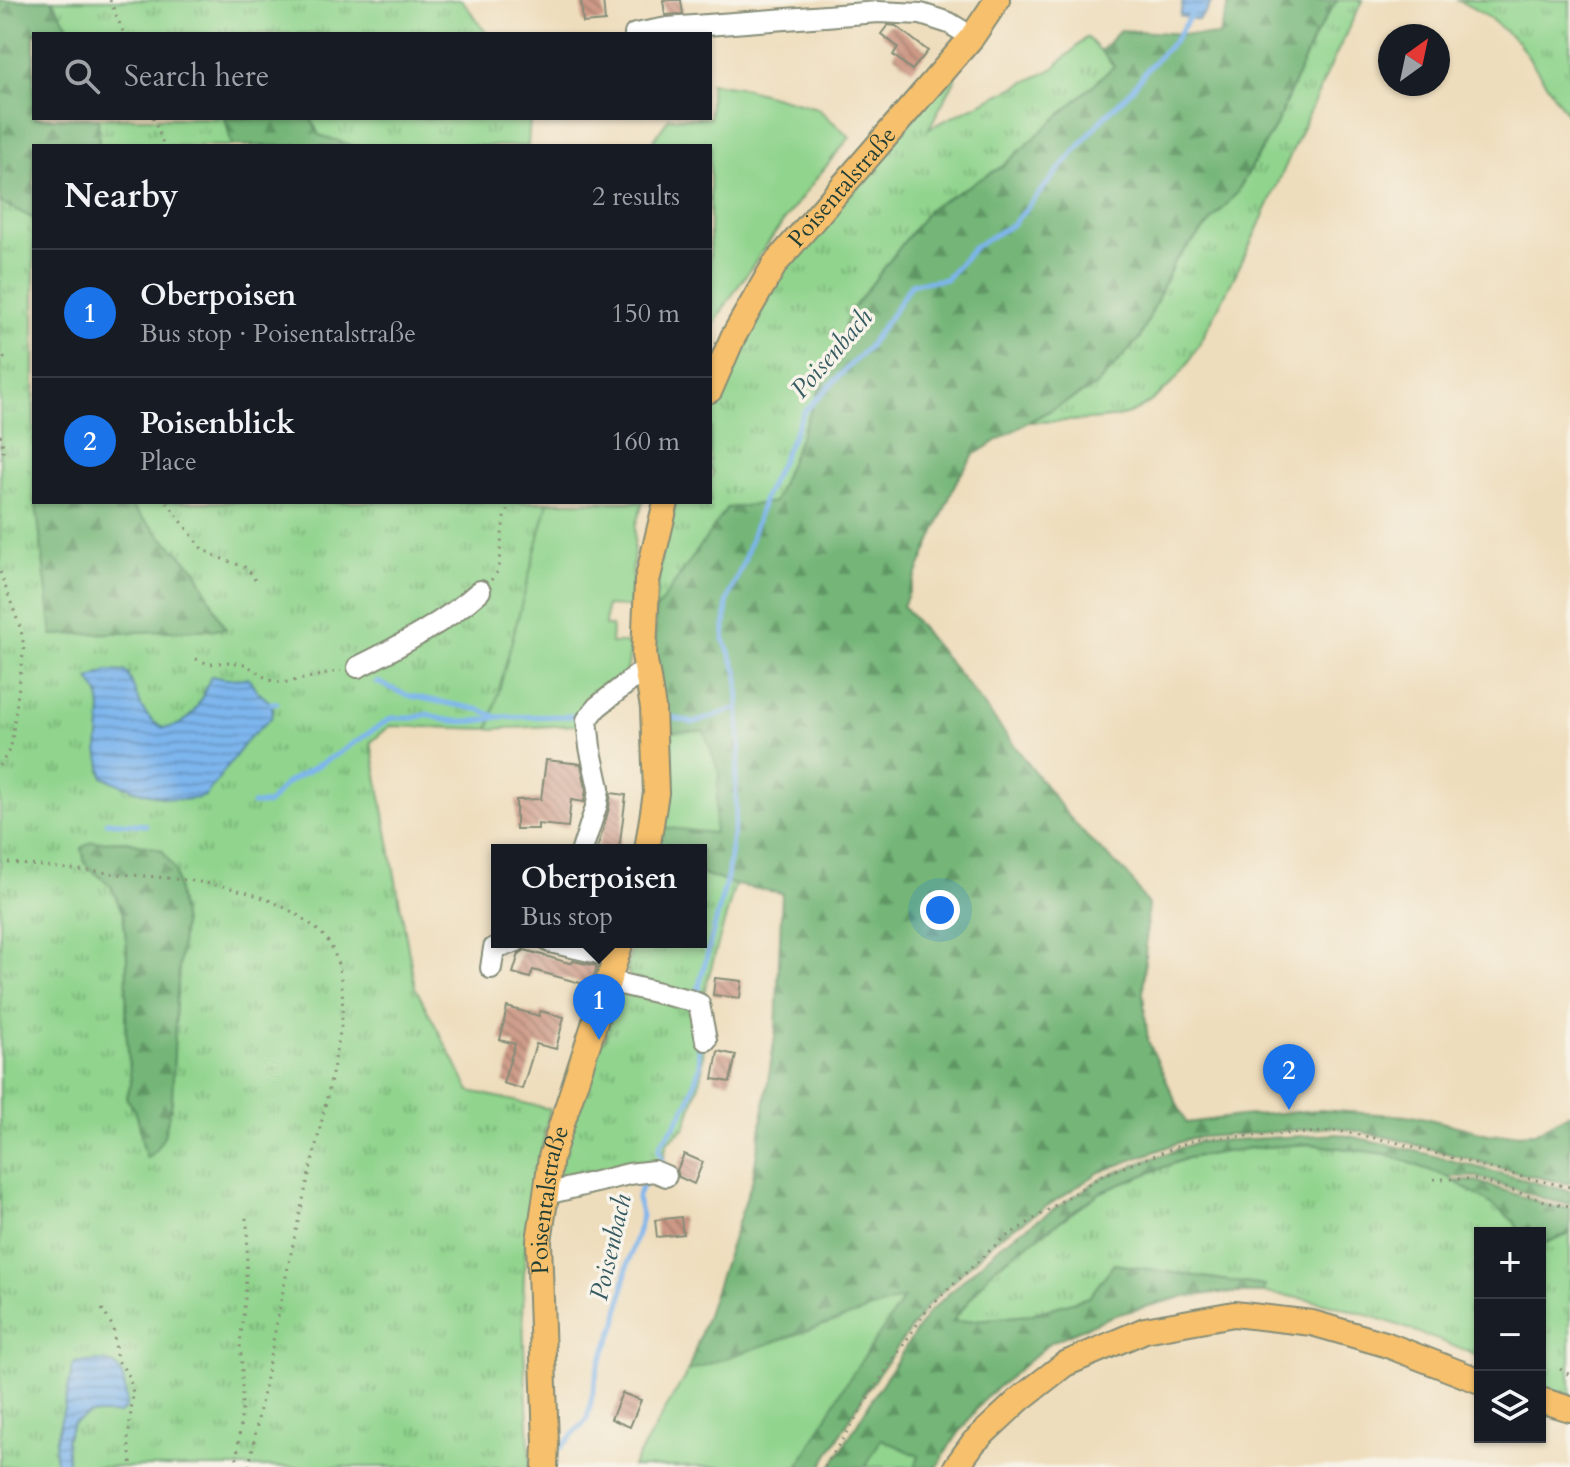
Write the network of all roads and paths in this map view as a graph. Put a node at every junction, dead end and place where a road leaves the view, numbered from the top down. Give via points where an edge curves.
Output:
1 (110, 0) edge
2 (997, 0) edge
3 (123, 32) edge
4 (646, 32) edge
5 (972, 37) junction
6 (154, 120) edge
7 (163, 144) edge
8 (5, 356) dead end
9 (0, 366) edge
10 (712, 385) edge
11 (0, 435) edge
12 (0, 459) edge
13 (168, 504) edge
14 (510, 504) edge
15 (666, 504) edge
16 (0, 572) edge
17 (257, 583) dead end
18 (480, 591) joint
19 (196, 659) dead end
20 (358, 667) joint
21 (646, 668) junction
22 (0, 766) edge
23 (584, 844) edge
24 (648, 844) edge
25 (0, 862) edge
26 (494, 948) edge
27 (618, 950) edge
28 (491, 968) dead end
29 (608, 981) junction
30 (706, 1040) dead end
31 (660, 1174) dead end
32 (1434, 1179) dead end
33 (1570, 1187) edge
34 (546, 1194) junction
35 (1570, 1206) edge
36 (245, 1212) dead end
37 (102, 1309) dead end
38 (1560, 1369) dead end
39 (1570, 1375) edge
40 (1474, 1379) edge
41 (1546, 1402) edge
42 (1570, 1409) edge
43 (132, 1467) edge
44 (236, 1467) edge
45 (249, 1467) edge
46 (545, 1467) edge
47 (825, 1467) edge
48 (956, 1467) edge

1 - 3 path
2 - 5 main road, Poisentalstraße
4 - 5 lane via 878,12 921,14
5 - 10 main road, Poisentalstraße via 775,264
6 - 7 path
8 - 9 path
11 - 12 path
13 - 17 path via 202,549 247,568
14 - 18 path via 498,571
15 - 21 main road via 647,581
16 - 22 path via 24,647 11,747
18 - 20 lane via 393,650
19 - 20 path via 245,664 283,683
21 - 23 lane via 587,720 599,788
21 - 24 main road via 656,793
25 - 45 path via 232,888 289,910 323,934 331,947 341,977 342,1017
26 - 28 lane
27 - 29 main road, Poisentalstraße
29 - 30 lane via 699,1004
29 - 34 main road, Poisentalstraße via 551,1157
31 - 34 lane via 629,1174
32 - 35 path via 1477,1179
33 - 47 path via 1338,1131 1183,1144 1101,1176 1001,1240 928,1308
34 - 46 main road, Poisentalstraße via 539,1241
36 - 44 path
37 - 43 path via 113,1327 116,1354 133,1393 128,1440
38 - 39 path
40 - 48 main road via 1312,1323 1234,1314 1145,1330 1065,1364 974,1442
41 - 42 main road

